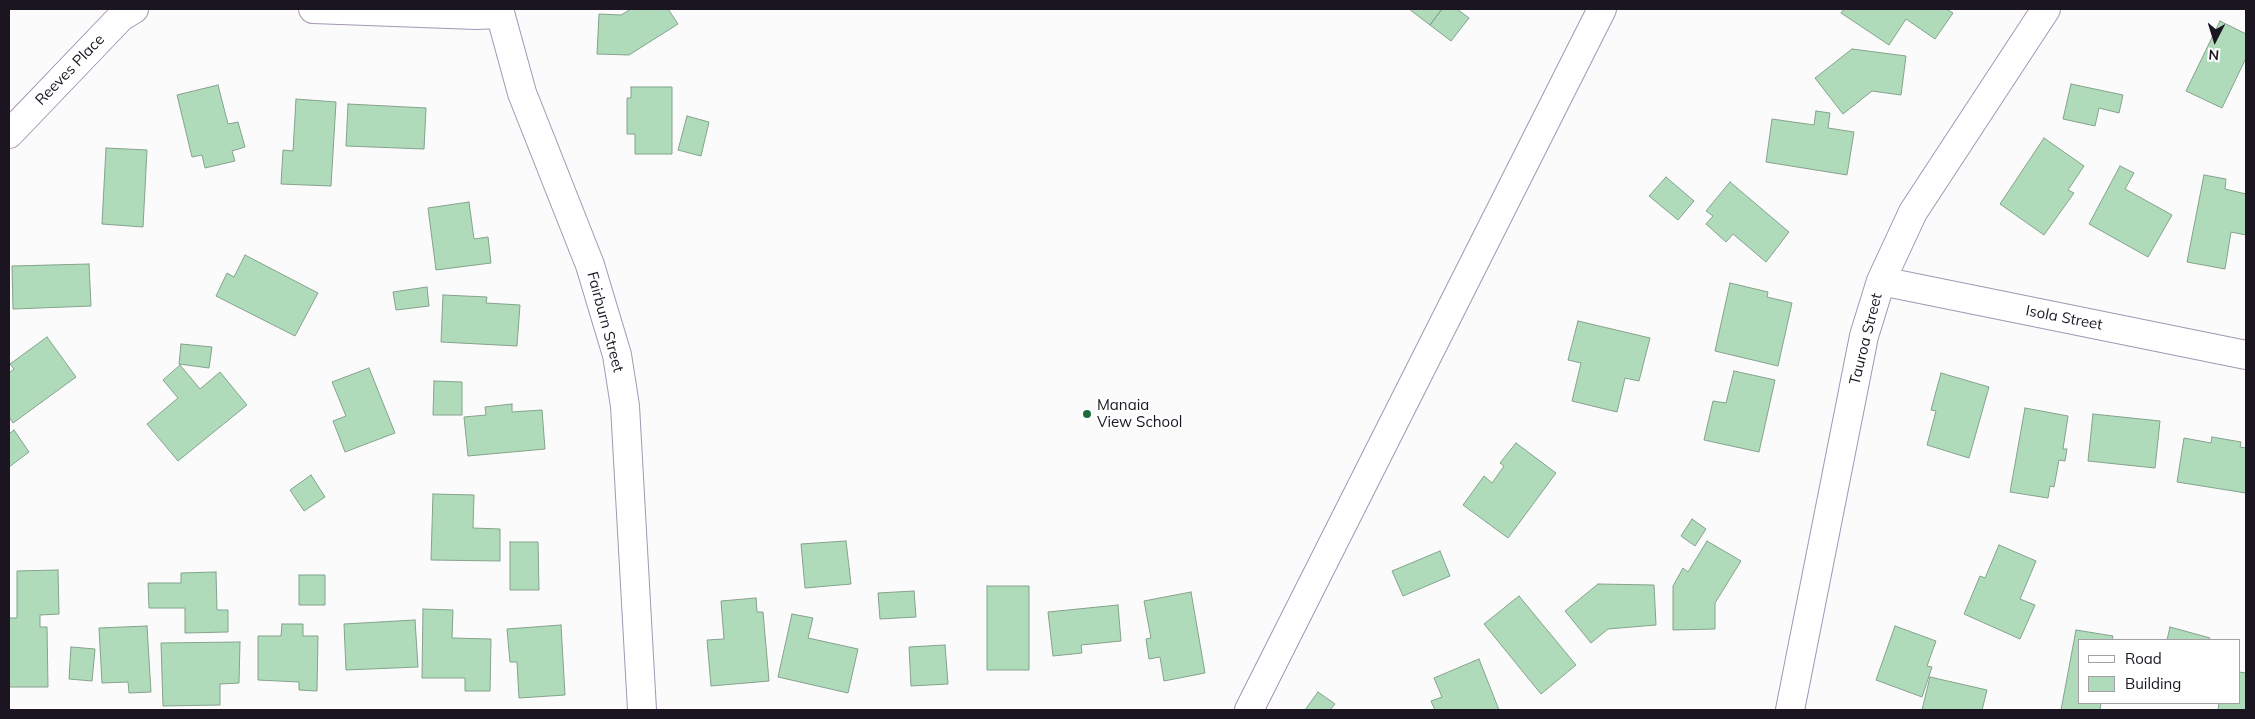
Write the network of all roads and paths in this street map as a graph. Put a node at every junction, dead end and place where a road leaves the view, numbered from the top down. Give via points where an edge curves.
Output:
1 (134, 9) edge
2 (313, 9) edge
3 (1602, 9) edge
4 (2046, 9) edge
5 (499, 11) edge
6 (9, 134) edge
7 (1881, 281) junction
8 (2246, 355) edge
9 (642, 710) edge
10 (1249, 710) edge
11 (1790, 710) edge

1 - 6 street, Reeves Place via 121,17
2 - 5 street via 476,15
3 - 10 street
4 - 7 street, Tauroa Street via 1913,212
5 - 9 street, Fairburn Street via 522,93 590,265 617,355 624,406
7 - 8 street, Isola Street
7 - 11 street, Tauroa Street via 1864,336

